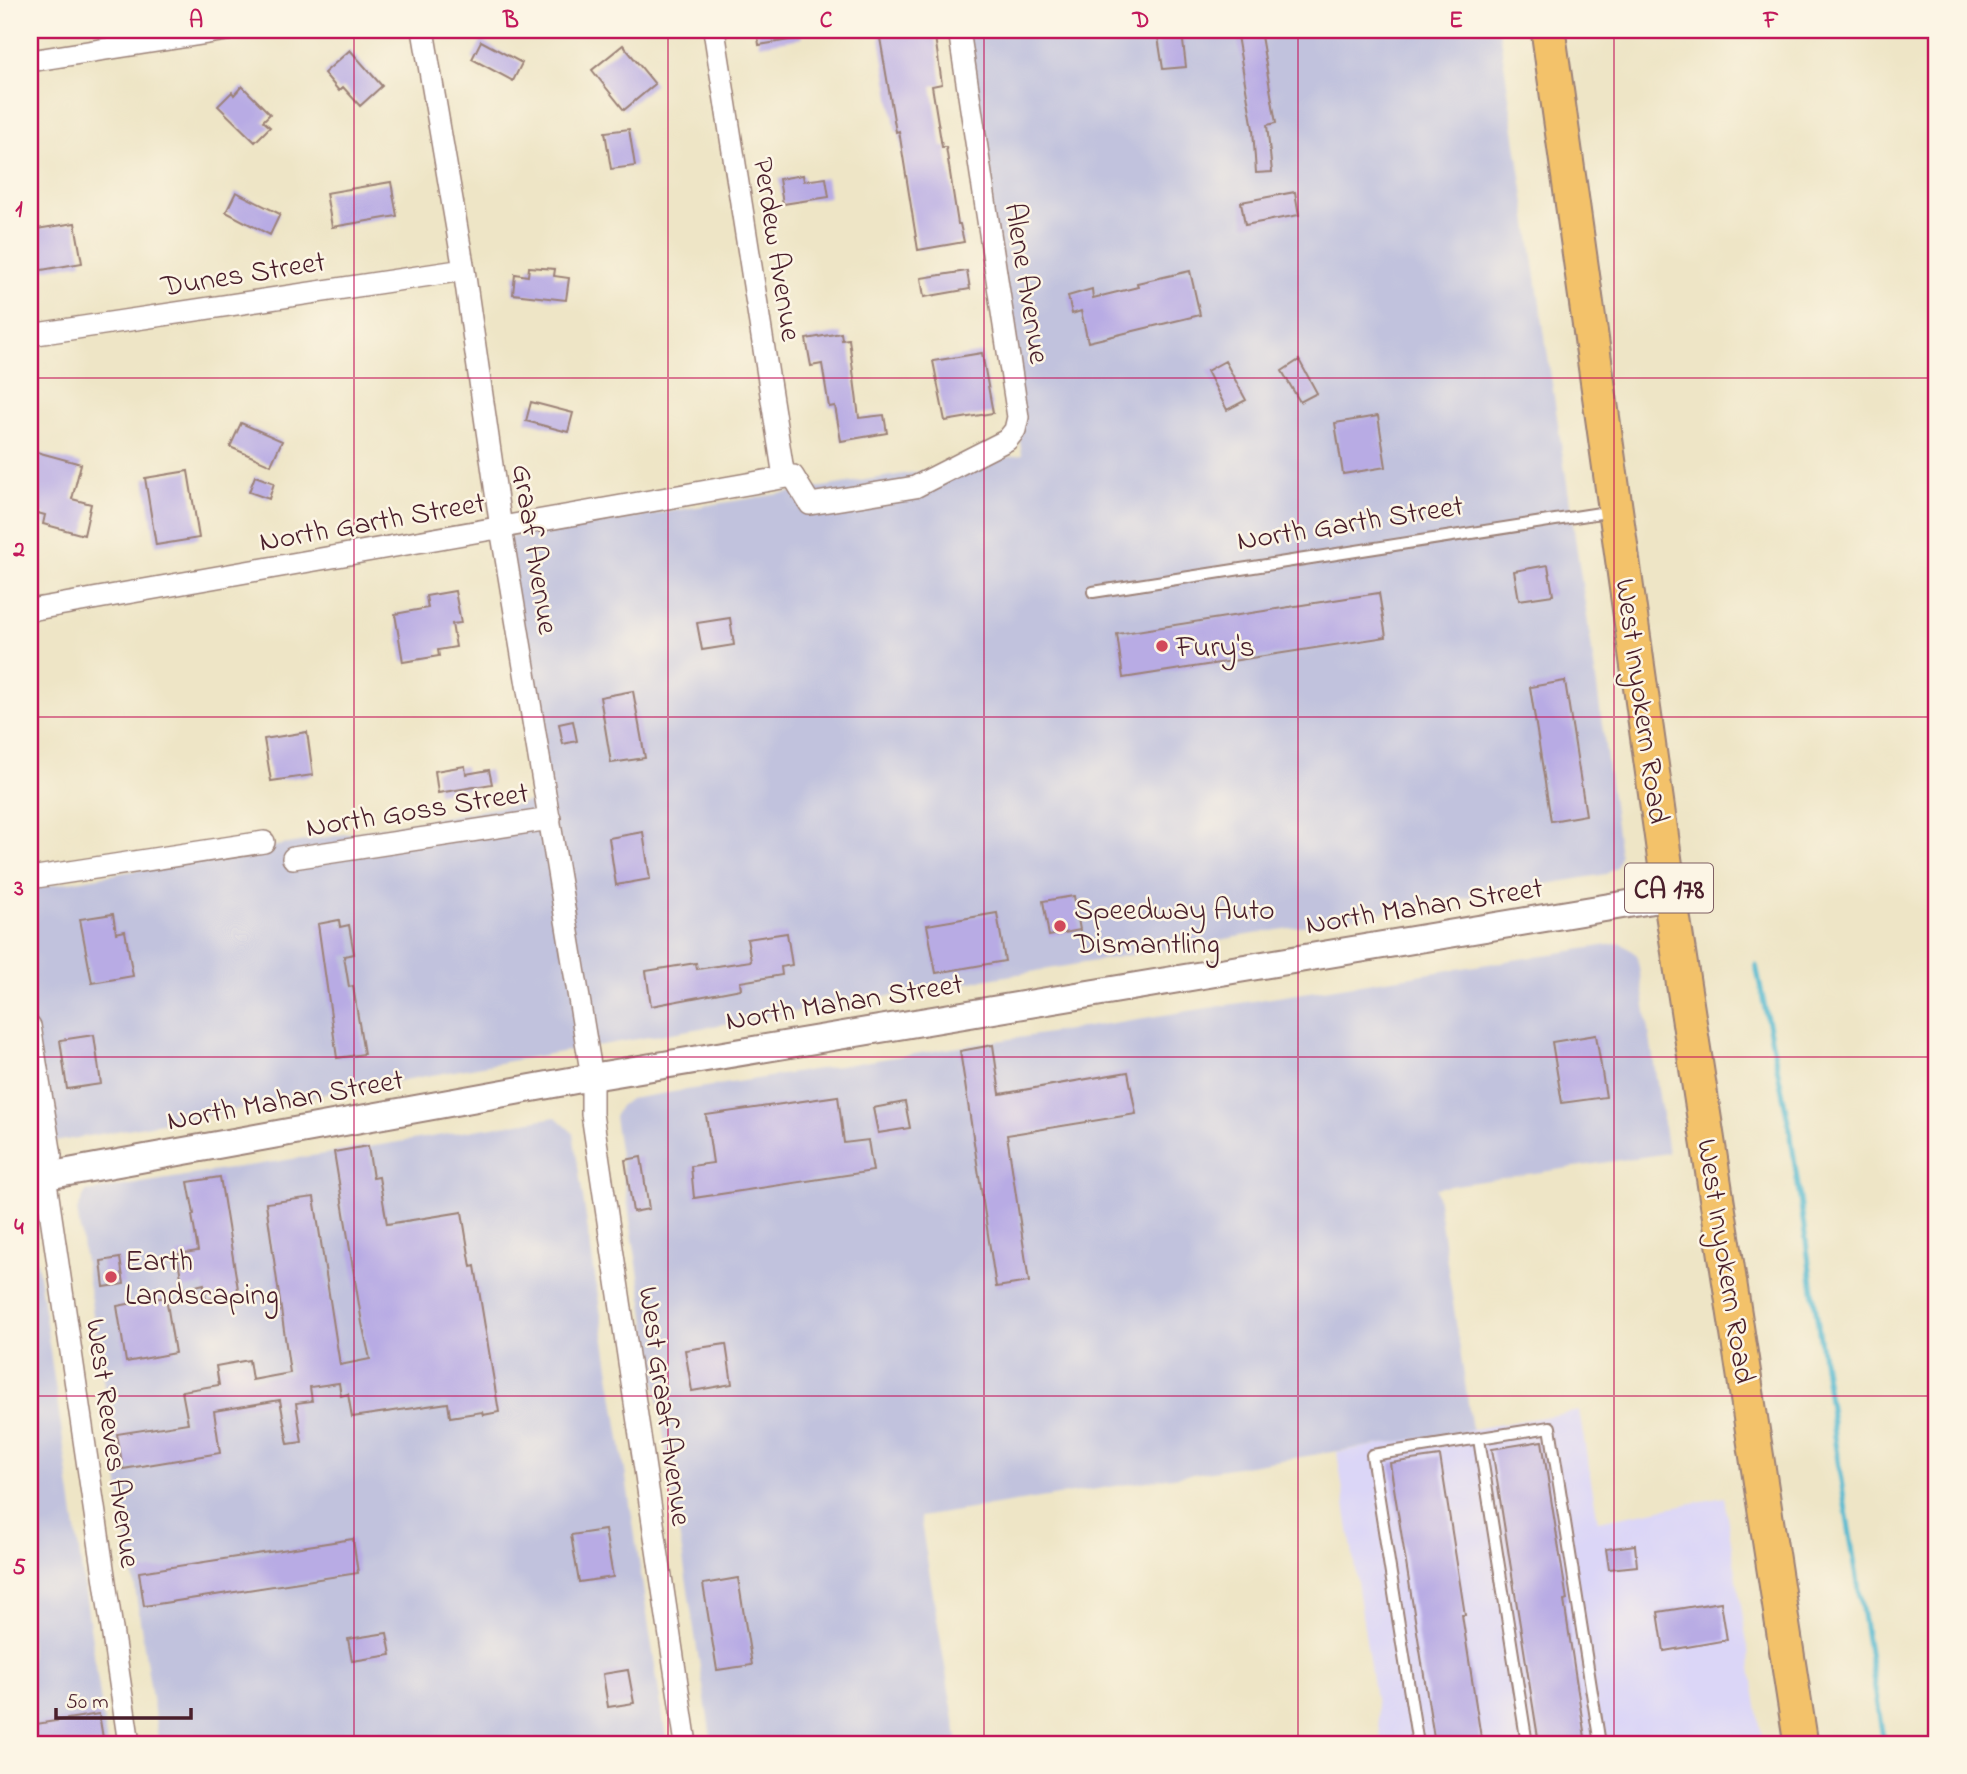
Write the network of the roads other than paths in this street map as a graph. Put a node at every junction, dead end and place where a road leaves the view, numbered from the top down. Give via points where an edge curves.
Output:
1 (227, 30) edge
2 (422, 30) edge
3 (714, 30) edge
4 (959, 30) edge
5 (1548, 30) edge
6 (30, 61) edge
7 (464, 270) junction
8 (30, 335) edge
9 (783, 477) junction
10 (1616, 510) junction
11 (501, 528) junction
12 (1093, 592) dead end
13 (30, 610) edge
14 (550, 819) junction
15 (264, 842) dead end
16 (293, 858) dead end
17 (30, 878) edge
18 (1670, 897) junction
19 (30, 1026) edge
20 (592, 1077) junction
21 (37, 1177) edge
22 (1479, 1439) junction
23 (129, 1744) edge
24 (686, 1744) edge
25 (1418, 1744) edge
26 (1527, 1744) edge
27 (1600, 1744) edge
28 (1801, 1744) edge

1 - 6 street
2 - 7 street, Graaf Avenue
3 - 9 street, Perdew Avenue
4 - 9 street, Alene Avenue via 1018,417 1015,430 1007,440 915,487 810,504 793,476
5 - 10 main road, West Inyokern Road / CA 178
7 - 8 street, Dunes Street
7 - 11 street, Graaf Avenue
9 - 11 street, North Garth Street
10 - 12 lane, North Garth Street
10 - 18 main road, West Inyokern Road / CA 178
11 - 13 street, North Garth Street
11 - 14 street, Graaf Avenue
14 - 16 street, North Goss Street
14 - 20 street, Graaf Avenue
15 - 17 street, North Goss Street
18 - 20 street, North Mahan Street
18 - 28 main road, West Inyokern Road / CA 178
19 - 21 street, West Reeves Avenue via 51,1156
20 - 21 street, North Mahan Street
20 - 24 street, West Graaf Avenue via 592,1114
21 - 23 street, West Reeves Avenue
22 - 25 lane via 1372,1455
22 - 26 lane
22 - 27 lane via 1550,1427

